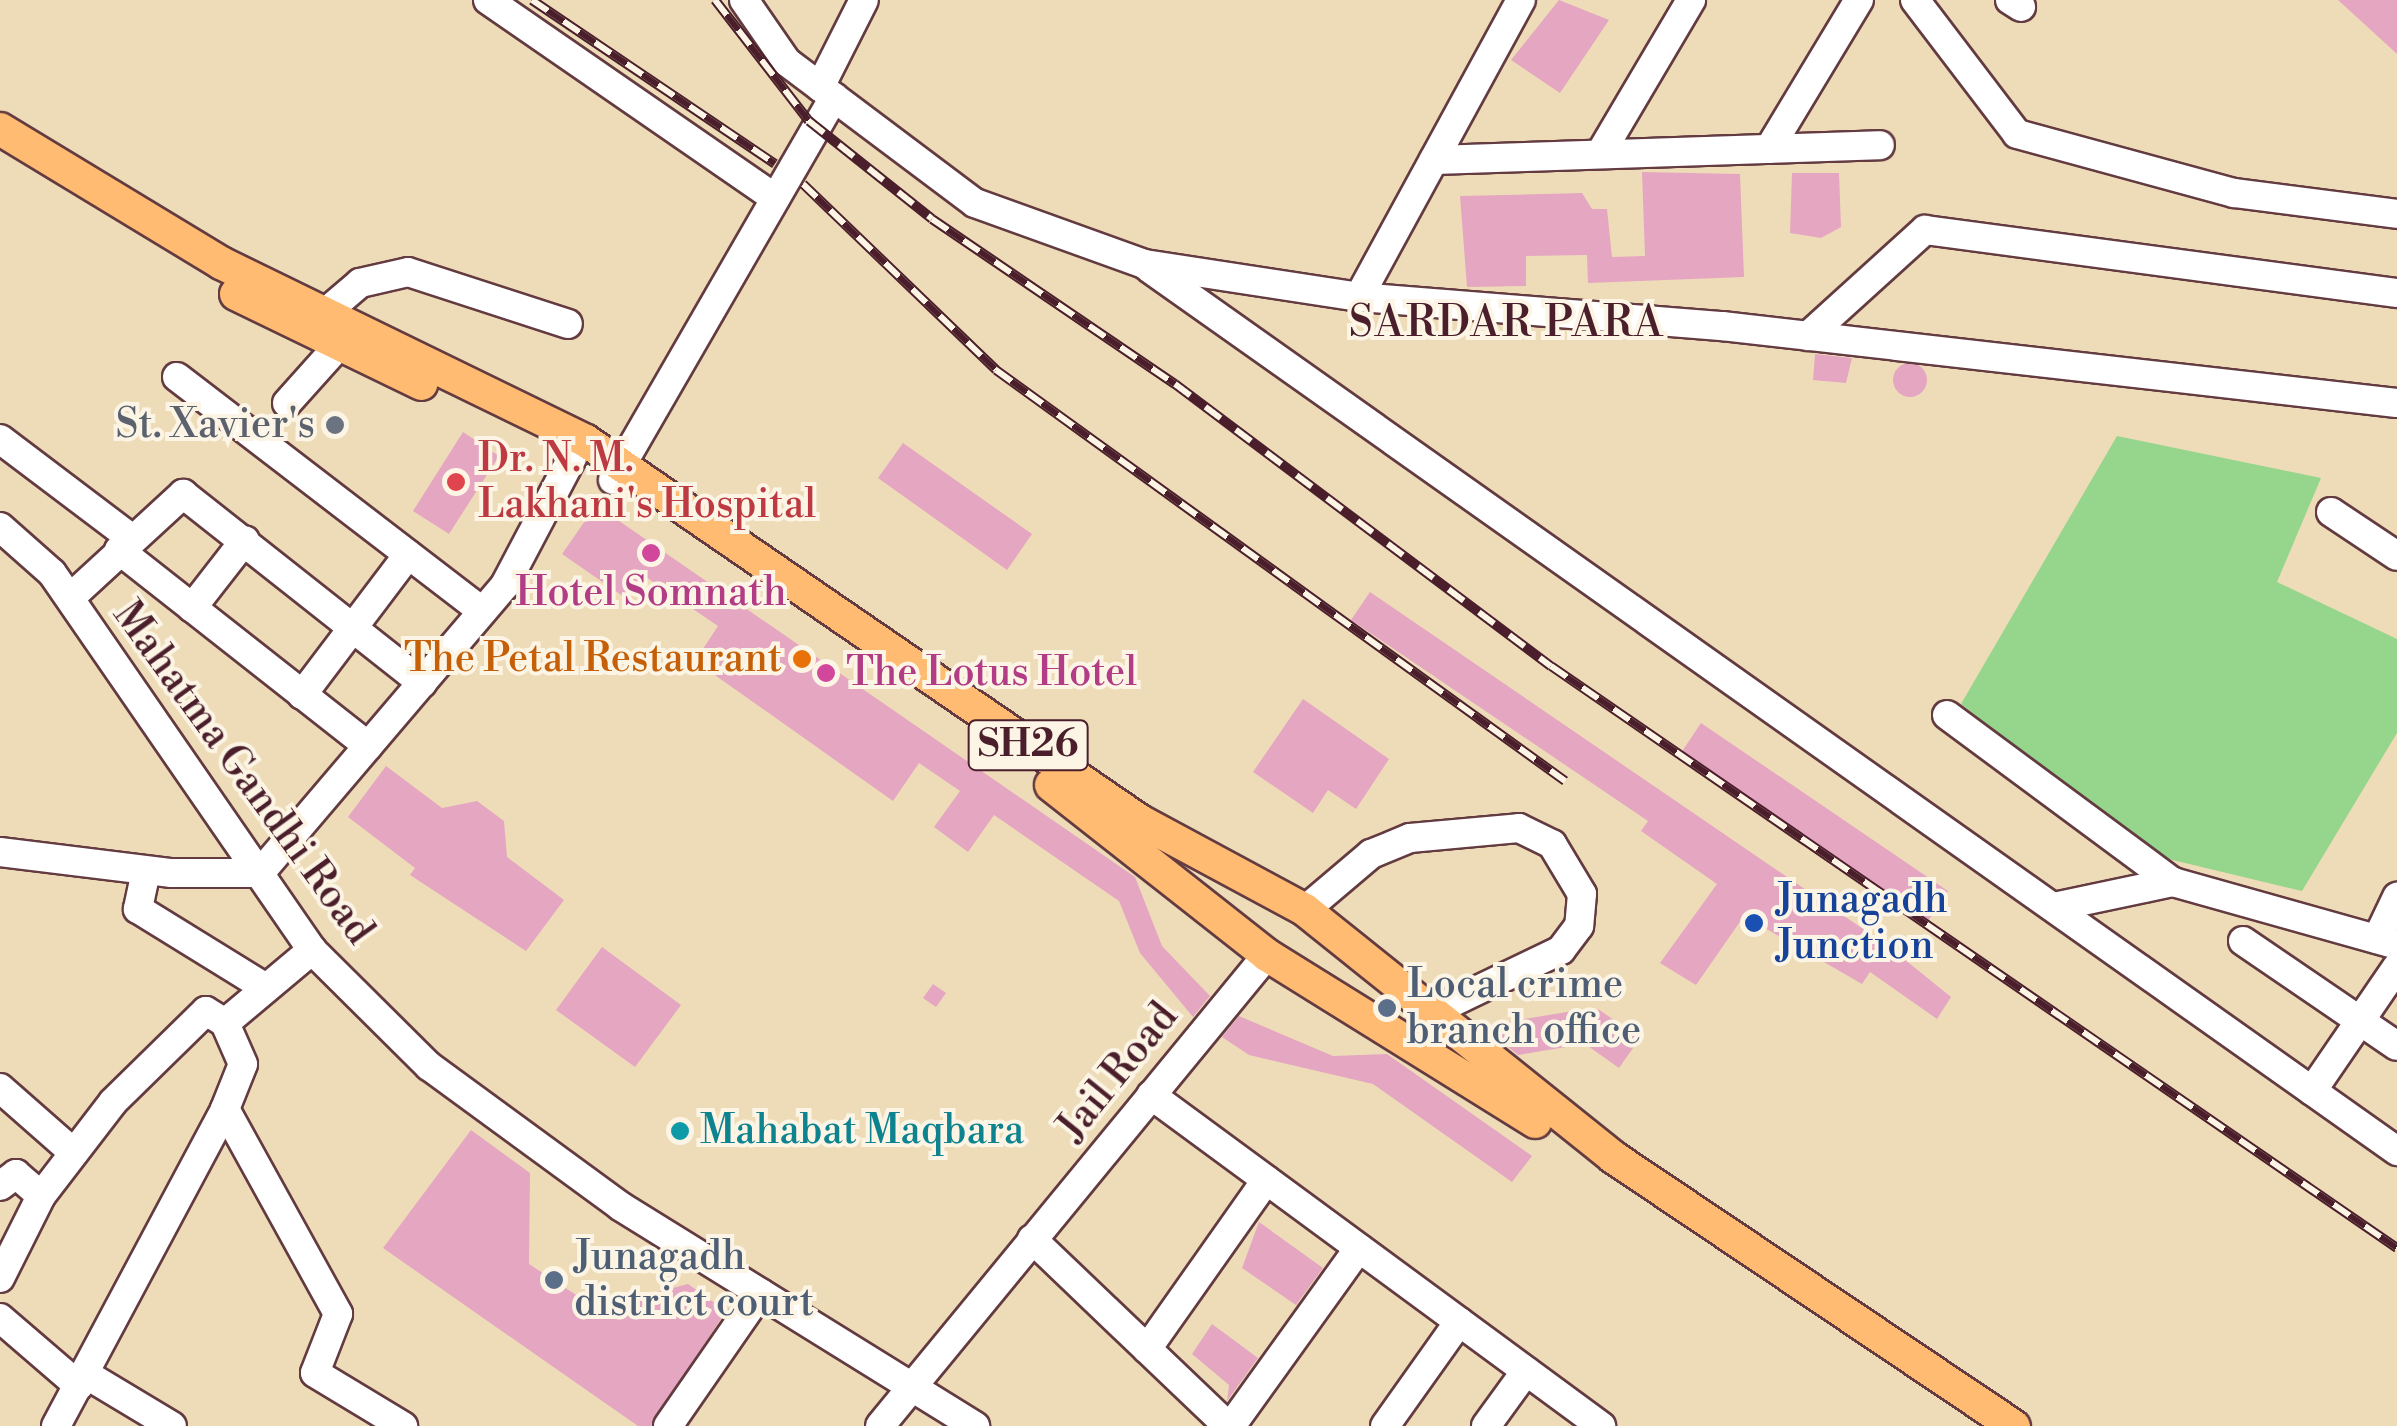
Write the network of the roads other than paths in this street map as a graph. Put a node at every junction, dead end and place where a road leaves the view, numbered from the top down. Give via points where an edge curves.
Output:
1 (488, 0) edge
2 (744, 0) edge
3 (864, 0) edge
4 (1521, 0) edge
5 (1691, 0) edge
6 (1859, 0) edge
7 (1915, 0) edge
8 (827, 92) junction
9 (0, 129) edge
10 (1880, 144) dead end
11 (0, 145) edge
12 (1769, 148) junction
13 (1600, 154) junction
14 (1434, 160) junction
15 (775, 198) junction
16 (2397, 214) edge
17 (1144, 264) junction
18 (2397, 292) edge
19 (1358, 296) junction
20 (325, 313) junction
21 (568, 324) dead end
22 (1808, 336) junction
23 (339, 345) junction
24 (177, 377) dead end
25 (287, 403) dead end
26 (2397, 403) edge
27 (0, 439) edge
28 (572, 458) junction
29 (617, 473) junction
30 (2332, 512) dead end
31 (0, 527) edge
32 (245, 540) junction
33 (125, 544) junction
34 (408, 555) junction
35 (2397, 556) edge
36 (70, 598) junction
37 (192, 608) junction
38 (482, 611) junction
39 (353, 627) junction
40 (422, 682) junction
41 (302, 695) junction
42 (1947, 715) dead end
43 (368, 746) junction
44 (0, 852) edge
45 (1223, 866) junction
46 (146, 871) junction
47 (260, 873) junction
48 (2173, 882) junction
49 (2397, 897) edge
50 (1199, 900) junction
51 (2054, 907) junction
52 (1305, 910) junction
53 (1340, 940) junction
54 (2243, 941) dead end
55 (2387, 942) edge
56 (312, 950) junction
57 (1267, 956) junction
58 (2397, 967) edge
59 (1311, 983) junction
60 (266, 988) junction
61 (1428, 1014) junction
62 (2360, 1022) junction
63 (224, 1023) junction
64 (2397, 1046) edge
65 (0, 1088) edge
66 (2312, 1091) junction
67 (1151, 1095) junction
68 (225, 1109) junction
69 (2397, 1151) edge
70 (74, 1153) junction
71 (1266, 1180) junction
72 (0, 1186) edge
73 (41, 1196) junction
74 (1032, 1239) junction
75 (1359, 1248) junction
76 (0, 1278) edge
77 (760, 1292) junction
78 (0, 1318) edge
79 (1459, 1322) junction
80 (1147, 1349) junction
81 (1526, 1371) junction
82 (83, 1380) junction
83 (910, 1386) junction
84 (1593, 1424) edge
85 (56, 1426) edge
86 (172, 1426) edge
87 (403, 1426) edge
88 (668, 1426) edge
89 (880, 1426) edge
90 (975, 1426) edge
91 (1230, 1426) edge
92 (1385, 1426) edge
93 (1486, 1426) edge
94 (1981, 1426) edge
95 (2014, 1426) edge

1 - 15 street
2 - 8 street via 787,62
3 - 8 street
4 - 14 street
5 - 13 street
6 - 12 street
7 - 16 street via 2017,134 2234,192
8 - 15 street
8 - 17 street via 976,202
9 - 20 main road, SH26 via 221,262
10 - 12 street
11 - 23 main road, SH26 via 180,265
12 - 13 street
13 - 14 street
14 - 19 street
15 - 29 street
17 - 19 street
17 - 51 street
18 - 22 street via 1925,230
19 - 22 street
20 - 21 street via 360,283 408,272
20 - 29 main road, SH26
22 - 26 street
23 - 25 street
23 - 28 main road, SH26
24 - 34 street
27 - 33 street
28 - 29 main road, SH26
28 - 38 street
29 - 45 main road, SH26 via 1140,821
29 - 50 main road, SH26
30 - 35 street
31 - 36 street, Mahatma Gandhi Road
32 - 33 street via 183,494
32 - 37 street
32 - 39 street
33 - 36 street
33 - 37 street
34 - 38 street
34 - 39 street
36 - 47 street, Mahatma Gandhi Road
37 - 41 street
38 - 40 street
39 - 40 street
39 - 41 street
40 - 43 street
41 - 43 street
42 - 48 street
43 - 47 street
44 - 46 street
45 - 50 main road
45 - 52 main road, SH26
46 - 47 street
46 - 60 street via 138,909
47 - 56 street, Mahatma Gandhi Road
48 - 51 street
48 - 55 street
49 - 55 street
50 - 57 main road, SH26
51 - 66 street
52 - 53 main road, SH26
52 - 61 street via 1371,854 1410,838 1519,828 1552,844 1582,894 1570,938 1546,965
53 - 59 main road
53 - 61 main road, SH26
54 - 62 street
56 - 60 street
56 - 77 street, Mahatma Gandhi Road via 429,1066 620,1206
57 - 59 main road, SH26
57 - 67 street, Jail Road
58 - 62 street
59 - 94 main road, SH26 via 1406,1035
60 - 63 street
61 - 95 main road, SH26 via 1613,1157
62 - 64 street
62 - 66 street
63 - 68 street via 243,1064
63 - 70 street via 206,1011
65 - 70 street
66 - 69 street
67 - 71 street
67 - 74 street, Jail Road
68 - 82 street
68 - 87 street via 338,1314 315,1373
70 - 73 street
71 - 75 street
71 - 80 street
72 - 73 street via 16,1174
73 - 76 street
74 - 80 street
74 - 83 street, Jail Road
75 - 79 street
75 - 91 street
77 - 83 street, Mahatma Gandhi Road
77 - 88 street
78 - 82 street
79 - 81 street
79 - 92 street
80 - 91 street
81 - 84 street
81 - 93 street
82 - 85 street
82 - 86 street
83 - 89 street, Jail Road
83 - 90 street, Mahatma Gandhi Road

